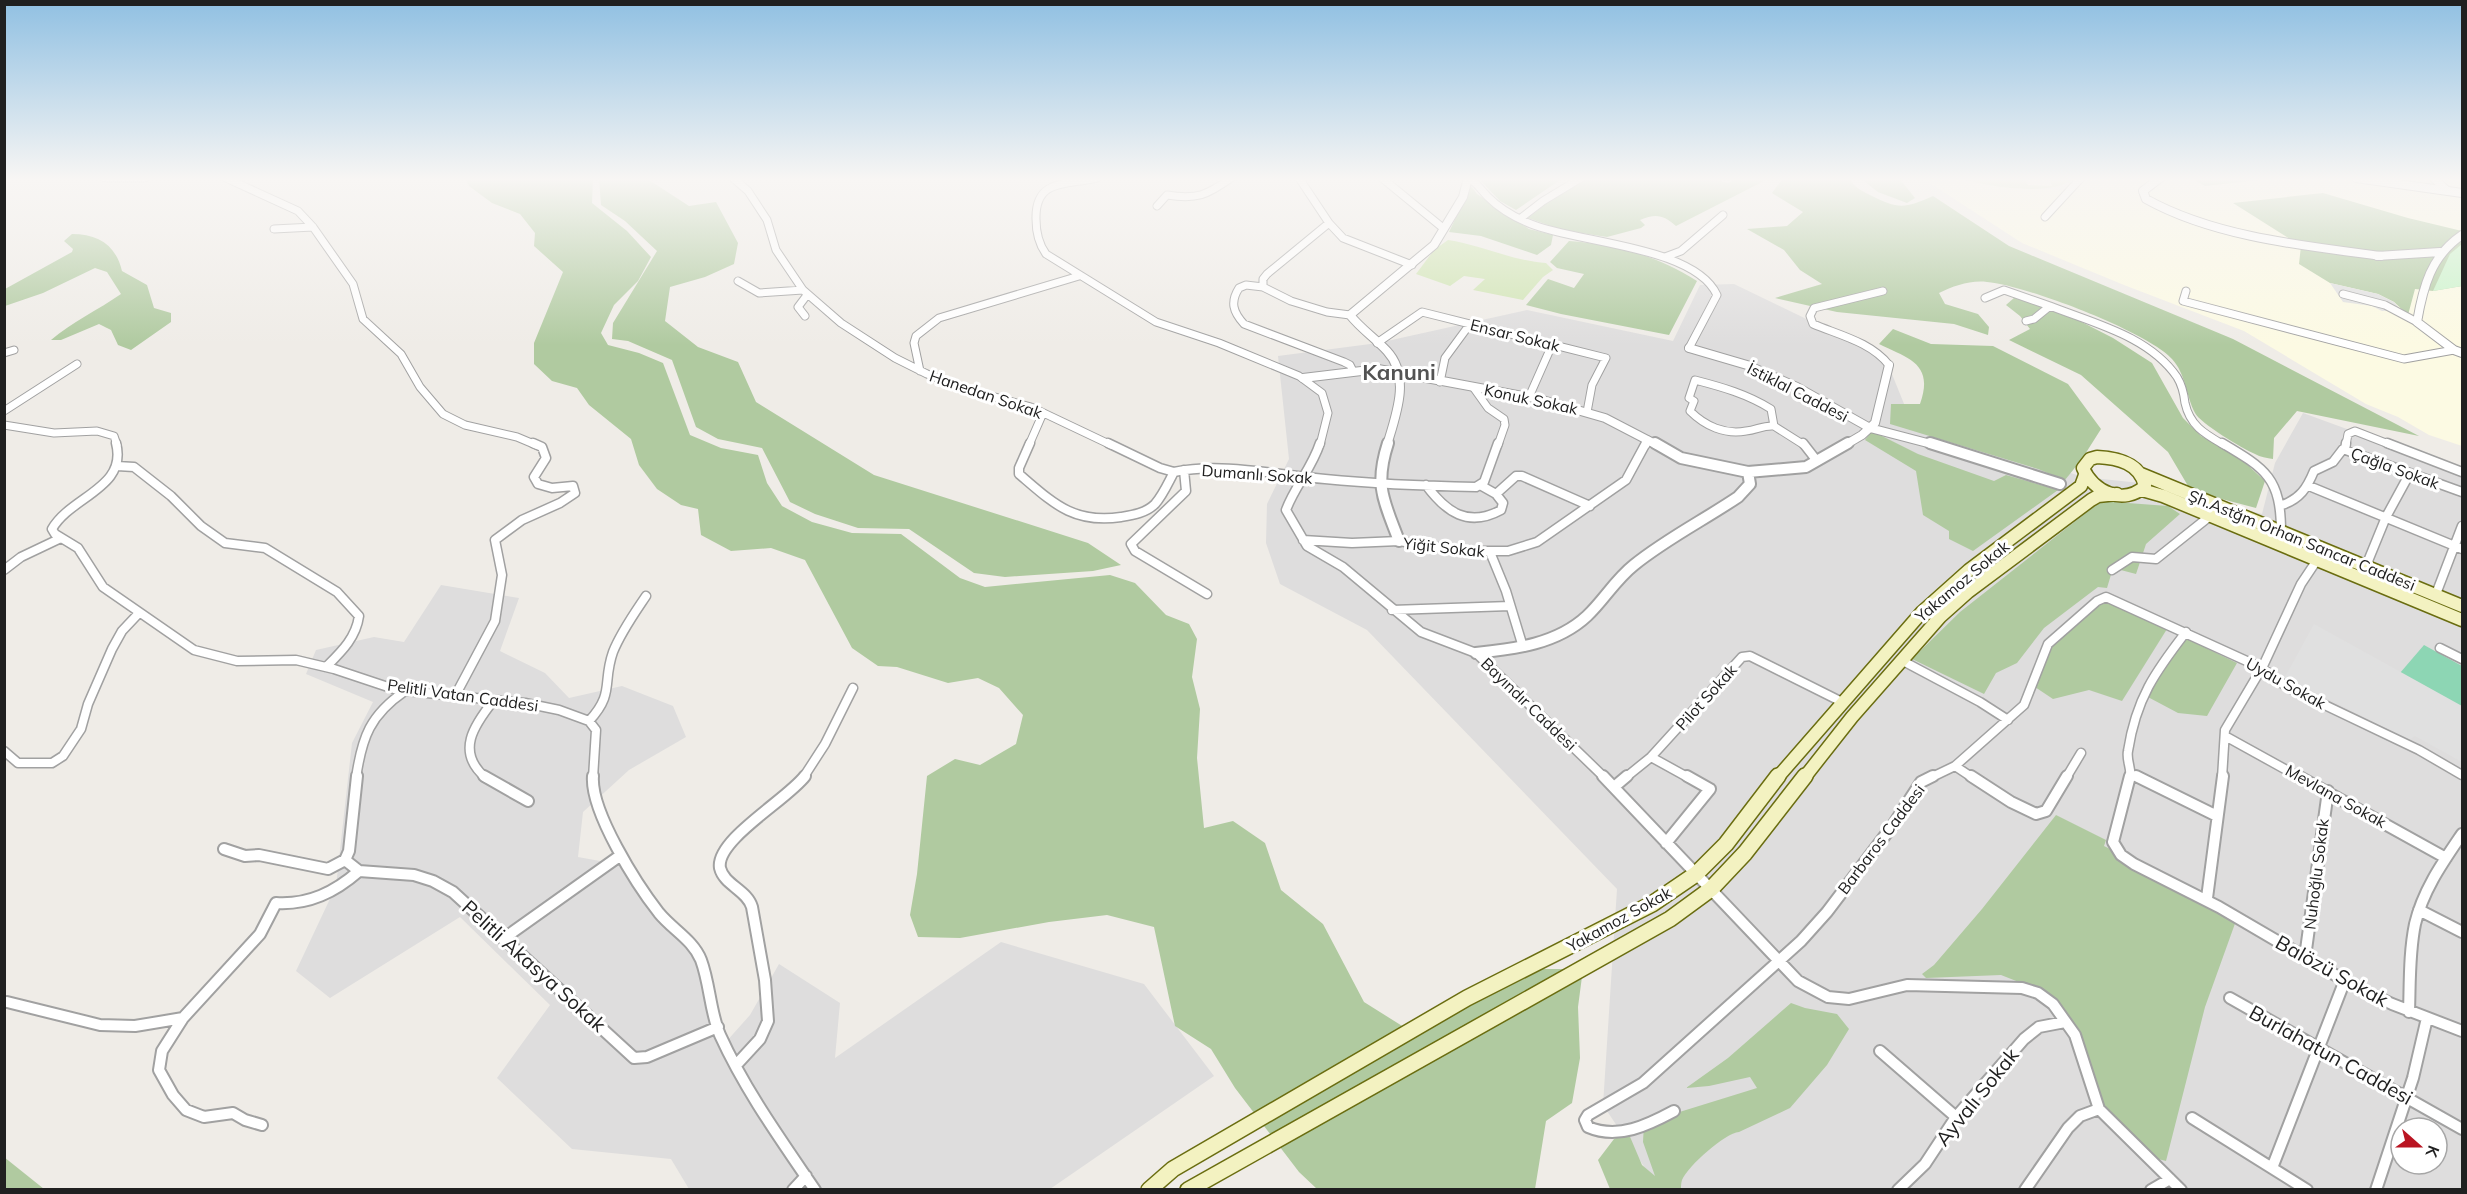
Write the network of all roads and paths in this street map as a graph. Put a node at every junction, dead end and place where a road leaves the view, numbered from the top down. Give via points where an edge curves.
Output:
1 (318, 234) edge
2 (771, 234) edge
3 (1037, 234) edge
4 (1316, 234) edge
5 (1339, 234) edge
6 (1441, 234) edge
7 (1563, 234) edge
8 (1698, 234) edge
9 (2250, 234) edge
10 (2463, 235) edge
11 (2440, 252) junction
12 (1664, 257) junction
13 (1412, 265) junction
14 (1079, 276) junction
15 (738, 281) dead end
16 (1263, 287) junction
17 (1883, 291) dead end
18 (2186, 291) dead end
19 (805, 292) junction
20 (2343, 294) dead end
21 (1984, 298) dead end
22 (2050, 306) junction
23 (1350, 315) junction
24 (805, 316) dead end
25 (2026, 321) dead end
26 (2417, 322) junction
27 (1470, 324) junction
28 (1377, 343) junction
29 (1552, 345) junction
30 (1689, 348) joint
31 (14, 350) dead end
32 (2458, 352) edge
33 (4, 353) edge
34 (77, 364) dead end
35 (1889, 365) joint
36 (920, 371) junction
37 (1353, 371) junction
38 (1398, 371) junction
39 (1303, 378) junction
40 (1440, 382) junction
41 (1473, 387) junction
42 (1529, 397) junction
43 (4, 411) edge
44 (1587, 412) junction
45 (1043, 413) junction
46 (4, 425) edge
47 (1774, 426) junction
48 (1870, 428) junction
49 (1648, 440) junction
50 (2345, 450) junction
51 (1817, 461) junction
52 (117, 466) junction
53 (1184, 470) junction
54 (1174, 472) junction
55 (1748, 472) junction
56 (2463, 472) edge
57 (2410, 473) junction
58 (2141, 474) junction
59 (2085, 475) junction
60 (1304, 477) junction
61 (2060, 484) dead end
62 (1381, 485) junction
63 (1426, 485) junction
64 (1480, 485) junction
65 (2309, 486) junction
66 (2142, 490) junction
67 (2463, 492) edge
68 (1496, 494) junction
69 (2117, 495) junction
70 (2282, 505) junction
71 (1590, 506) junction
72 (2210, 516) junction
73 (2386, 517) junction
74 (2463, 526) edge
75 (2281, 532) junction
76 (60, 538) junction
77 (1303, 540) junction
78 (1399, 542) junction
79 (2459, 548) edge
80 (2324, 549) junction
81 (1490, 552) junction
82 (2317, 560) junction
83 (2366, 566) junction
84 (4, 570) edge
85 (2112, 570) dead end
86 (1207, 594) dead end
87 (2436, 594) junction
88 (646, 596) dead end
89 (2106, 597) joint
90 (1510, 606) junction
91 (2463, 606) edge
92 (1392, 610) junction
93 (139, 613) junction
94 (2463, 620) edge
95 (2186, 632) junction
96 (1523, 646) junction
97 (2440, 648) dead end
98 (1476, 653) junction
99 (2463, 659) edge
100 (1901, 660) junction
101 (326, 667) junction
102 (2262, 668) junction
103 (853, 688) dead end
104 (406, 691) junction
105 (455, 696) junction
106 (494, 700) junction
107 (1842, 702) junction
108 (2008, 720) junction
109 (589, 722) junction
110 (2225, 736) junction
111 (4, 751) edge
112 (2081, 753) dead end
113 (1651, 757) junction
114 (1955, 766) junction
115 (2132, 774) junction
116 (2463, 775) edge
117 (1614, 787) junction
118 (2328, 791) junction
119 (528, 801) dead end
120 (2217, 816) junction
121 (2463, 834) edge
122 (1666, 843) junction
123 (224, 849) dead end
124 (621, 855) junction
125 (2446, 858) junction
126 (345, 860) junction
127 (359, 871) junction
128 (1696, 874) junction
129 (1711, 889) junction
130 (2207, 898) junction
131 (2419, 910) junction
132 (2463, 932) edge
133 (503, 939) junction
134 (2305, 957) junction
135 (1779, 962) junction
136 (2345, 980) junction
137 (2230, 998) dead end
138 (7, 1002) dead end
139 (2409, 1012) junction
140 (183, 1018) junction
141 (2427, 1018) junction
142 (2066, 1022) junction
143 (718, 1027) junction
144 (2463, 1031) edge
145 (2319, 1048) junction
146 (1880, 1051) dead end
147 (737, 1065) junction
148 (2407, 1097) junction
149 (2099, 1109) junction
150 (1674, 1111) dead end
151 (1956, 1117) junction
152 (2192, 1118) dead end
153 (262, 1125) dead end
154 (2463, 1129) edge
155 (2272, 1168) junction
156 (806, 1176) junction
157 (2170, 1179) junction
158 (793, 1190) edge
159 (815, 1190) edge
160 (1149, 1190) edge
161 (1188, 1190) edge
162 (1898, 1190) edge
163 (2025, 1190) edge
164 (2151, 1190) edge
165 (2181, 1190) edge
166 (2307, 1190) edge
167 (2376, 1190) edge

1 - 105 street via 353,284 363,319 401,354 442,414 465,425 518,437 542,447 546,458 534,477 538,484 552,488 573,486 575,493 566,502 530,516 495,540 502,575 495,621
2 - 19 street, Hanedan Sokak via 776,250
3 - 14 street, Bayındır Caddesi via 1042,249
4 - 16 street via 1272,269 1263,279
5 - 13 street
6 - 13 street
7 - 12 street, İstiklal Caddesi
8 - 12 street via 1678,254
9 - 11 street via 2361,258
10 - 11 street
11 - 26 street via 2428,278
12 - 30 street, İstiklal Caddesi via 1716,290
13 - 23 street
14 - 36 street via 939,318 916,336
14 - 39 street, Bayındır Caddesi via 1165,326 1219,343
15 - 19 street via 759,293
16 - 23 street via 1291,301
16 - 37 street via 1239,288 1232,302 1235,316 1244,324 1344,362
17 - 35 street via 1814,308 1810,316 1813,324 1870,348 1884,356
18 - 32 street via 2183,301 2404,359
19 - 24 street via 798,307
19 - 36 street, Hanedan Sokak via 841,323
20 - 26 street via 2385,305
21 - 22 street via 2004,290
22 - 25 street
22 - 70 street via 2158,355 2183,386 2185,409 2197,429 2266,472
23 - 28 street
26 - 32 street
27 - 28 street, Ensar Sokak via 1422,312
27 - 29 street, Ensar Sokak
27 - 40 street via 1445,359
28 - 38 street
29 - 42 street
29 - 44 street, Ensar Sokak via 1606,358 1592,385
30 - 48 street, İstiklal Caddesi via 1747,365 1797,387
31 - 33 street
34 - 43 street
35 - 48 street via 1875,423
36 - 45 street, Hanedan Sokak
37 - 38 street, Konuk Sokak
37 - 39 street, Konuk Sokak
38 - 40 street, Konuk Sokak
38 - 62 street via 1398,401
39 - 60 street, Bayındır Caddesi via 1322,393 1328,413 1314,462
40 - 41 street, Konuk Sokak
41 - 42 street, Konuk Sokak
41 - 64 street via 1488,408 1504,419 1505,425
42 - 44 street, Konuk Sokak
44 - 49 street, Konuk Sokak
45 - 54 street, Hanedan Sokak
45 - 54 street via 1019,474 1067,513 1090,520 1149,509 1159,500
46 - 52 street via 51,433 111,434 119,453
47 - 47 street via 1771,409 1762,402 1695,380 1689,398 1694,401 1690,411 1704,424 1737,432
47 - 51 street via 1803,442
48 - 51 street, Konuk Sokak
48 - 61 street, İstiklal Caddesi
49 - 55 street, Konuk Sokak via 1681,458
49 - 71 street, Yiğit Sokak via 1626,480
50 - 56 street via 2348,434 2355,430
50 - 57 street, Çağla Sokak
50 - 65 street, Çağla Sokak via 2333,462 2314,471
51 - 55 street, Konuk Sokak via 1798,468
52 - 76 street via 104,485 61,512 51,529
52 - 101 street via 134,467 225,543 265,548 337,592 359,616 358,627
53 - 54 street, Dumanlı Sokak
53 - 60 street, Dumanlı Sokak
53 - 86 street via 1186,491 1131,544 1135,551
55 - 96 street via 1750,484 1746,490 1624,574 1577,624 1547,640
57 - 67 street, Çağla Sokak
57 - 73 street
58 - 59 main road, Şh.Astğm Orhan Sancar Caddesi via 2116,459 2097,457 2085,463
58 - 66 main road via 2145,481
58 - 75 main road, Şh.Astğm Orhan Sancar Caddesi
59 - 69 main road via 2097,487
59 - 107 main road, Yakamoz Sokak via 2080,486 1969,570 1922,612
60 - 62 street, Dumanlı Sokak
60 - 77 street, Bayındır Caddesi via 1286,510
62 - 63 street, Dumanlı Sokak
62 - 78 street
63 - 64 street, Dumanlı Sokak
63 - 68 street via 1444,508 1473,518 1484,518 1501,510 1503,503
64 - 68 street
65 - 70 street, Çağla Sokak via 2293,502
65 - 73 street
66 - 69 main road, Yakamoz Sokak
66 - 72 main road, Şh.Astğm Orhan Sancar Caddesi
68 - 71 street via 1516,476 1522,476
69 - 100 main road, Yakamoz Sokak via 2097,496 1968,592
70 - 75 street
71 - 81 street, Yiğit Sokak via 1537,542
72 - 82 main road, Şh.Astğm Orhan Sancar Caddesi
72 - 85 street via 2156,559 2132,557
73 - 79 street
73 - 83 street
74 - 79 street
75 - 80 main road, Şh.Astğm Orhan Sancar Caddesi
76 - 84 street
76 - 93 street, Pelitli Vatan Caddesi via 78,548 103,586
77 - 78 street, Yiğit Sokak
77 - 92 street, Bayındır Caddesi via 1343,567
78 - 81 street, Yiğit Sokak
79 - 87 street
80 - 82 street
80 - 83 main road, Şh.Astğm Orhan Sancar Caddesi
81 - 90 street
82 - 94 main road, Şh.Astğm Orhan Sancar Caddesi
82 - 102 street via 2301,584
83 - 87 main road, Şh.Astğm Orhan Sancar Caddesi
87 - 91 main road, Şh.Astğm Orhan Sancar Caddesi
88 - 109 street via 621,635 611,659 603,707
89 - 95 street, Uydu Sokak
89 - 108 street, Barbaros Caddesi via 2048,644 2024,705
90 - 92 street
90 - 96 street
92 - 98 street, Bayındır Caddesi via 1421,632
93 - 101 street, Pelitli Vatan Caddesi via 194,650 237,661 296,660
93 - 111 street via 112,649 81,729 63,756 52,763 35,764 18,762
95 - 102 street, Uydu Sokak
95 - 115 street via 2156,672 2139,704 2128,750
96 - 98 street
97 - 99 street
98 - 117 street, Bayındır Caddesi
100 - 108 street
100 - 129 main road, Yakamoz Sokak via 1745,853
101 - 104 street, Pelitli Vatan Caddesi
102 - 110 street via 2228,724
102 - 116 street, Uydu Sokak via 2287,687
103 - 147 street via 801,782 723,851 722,874 751,901 768,1002 763,1036
104 - 105 street, Pelitli Vatan Caddesi
104 - 126 street via 389,701 366,733
105 - 106 street, Pelitli Vatan Caddesi
106 - 109 street, Pelitli Vatan Caddesi via 559,710
106 - 119 street via 473,727 469,741 472,763 480,773
107 - 113 street, Pilot Sokak via 1750,656 1742,657
107 - 128 main road, Yakamoz Sokak via 1726,844
108 - 114 street, Barbaros Caddesi
109 - 124 street via 596,730 592,787
110 - 118 street, Mevlana Sokak
110 - 120 street
112 - 114 street via 2046,811 2036,814 2018,807
113 - 117 street, Pilot Sokak
113 - 122 street via 1710,789
114 - 135 street, Barbaros Caddesi via 1921,783 1827,912
115 - 120 street
115 - 130 street, Balözü Sokak via 2115,850 2128,862
117 - 122 street, Bayındır Caddesi
118 - 125 street, Mevlana Sokak
118 - 134 street, Nuhoğlu Sokak
120 - 130 street
121 - 125 street
122 - 128 street, Bayındır Caddesi
123 - 126 street via 328,869
124 - 133 street
124 - 143 street via 660,914 692,943 701,960
125 - 131 street
126 - 127 street
127 - 133 street, Pelitli Akasya Sokak via 396,872 433,881 453,892
127 - 140 street via 347,882 305,903 276,903 260,934
128 - 129 street, Bayındır Caddesi
128 - 160 main road, Yakamoz Sokak via 1652,904 1467,998 1173,1170
129 - 135 street, Bayındır Caddesi
129 - 161 main road, Yakamoz Sokak via 1670,919
130 - 134 street, Balözü Sokak
131 - 132 street
131 - 139 street via 2412,944
133 - 143 street, Pelitli Akasya Sokak via 634,1058 647,1057
134 - 136 street, Balözü Sokak
135 - 142 street, Bayındır Caddesi via 1803,985 1828,997 1849,999 1907,985 2022,988 2053,1004
135 - 150 street, Barbaros Caddesi via 1643,1083 1585,1120 1588,1127 1602,1134 1632,1128
136 - 139 street, Balözü Sokak
136 - 145 street
137 - 145 street, Burlahatun Caddesi
138 - 140 street via 100,1025 135,1026
139 - 141 street, Balözü Sokak
140 - 153 street via 162,1052 159,1070 173,1095 186,1110 204,1117 233,1113
141 - 144 street, Balözü Sokak
141 - 148 street
142 - 149 street, Bayındır Caddesi via 2075,1035
142 - 151 street, Ayvalı Sokak via 2050,1023 2031,1033 1998,1065
143 - 147 street
145 - 148 street, Burlahatun Caddesi
145 - 155 street
146 - 151 street
147 - 156 street via 751,1094
148 - 154 street, Burlahatun Caddesi
148 - 167 street
149 - 157 street, Bayındır Caddesi
149 - 163 street via 2080,1116 2068,1128
151 - 162 street, Ayvalı Sokak via 1925,1164
152 - 155 street
155 - 166 street
156 - 158 street
156 - 159 street
157 - 164 street
157 - 165 street, Bayındır Caddesi

